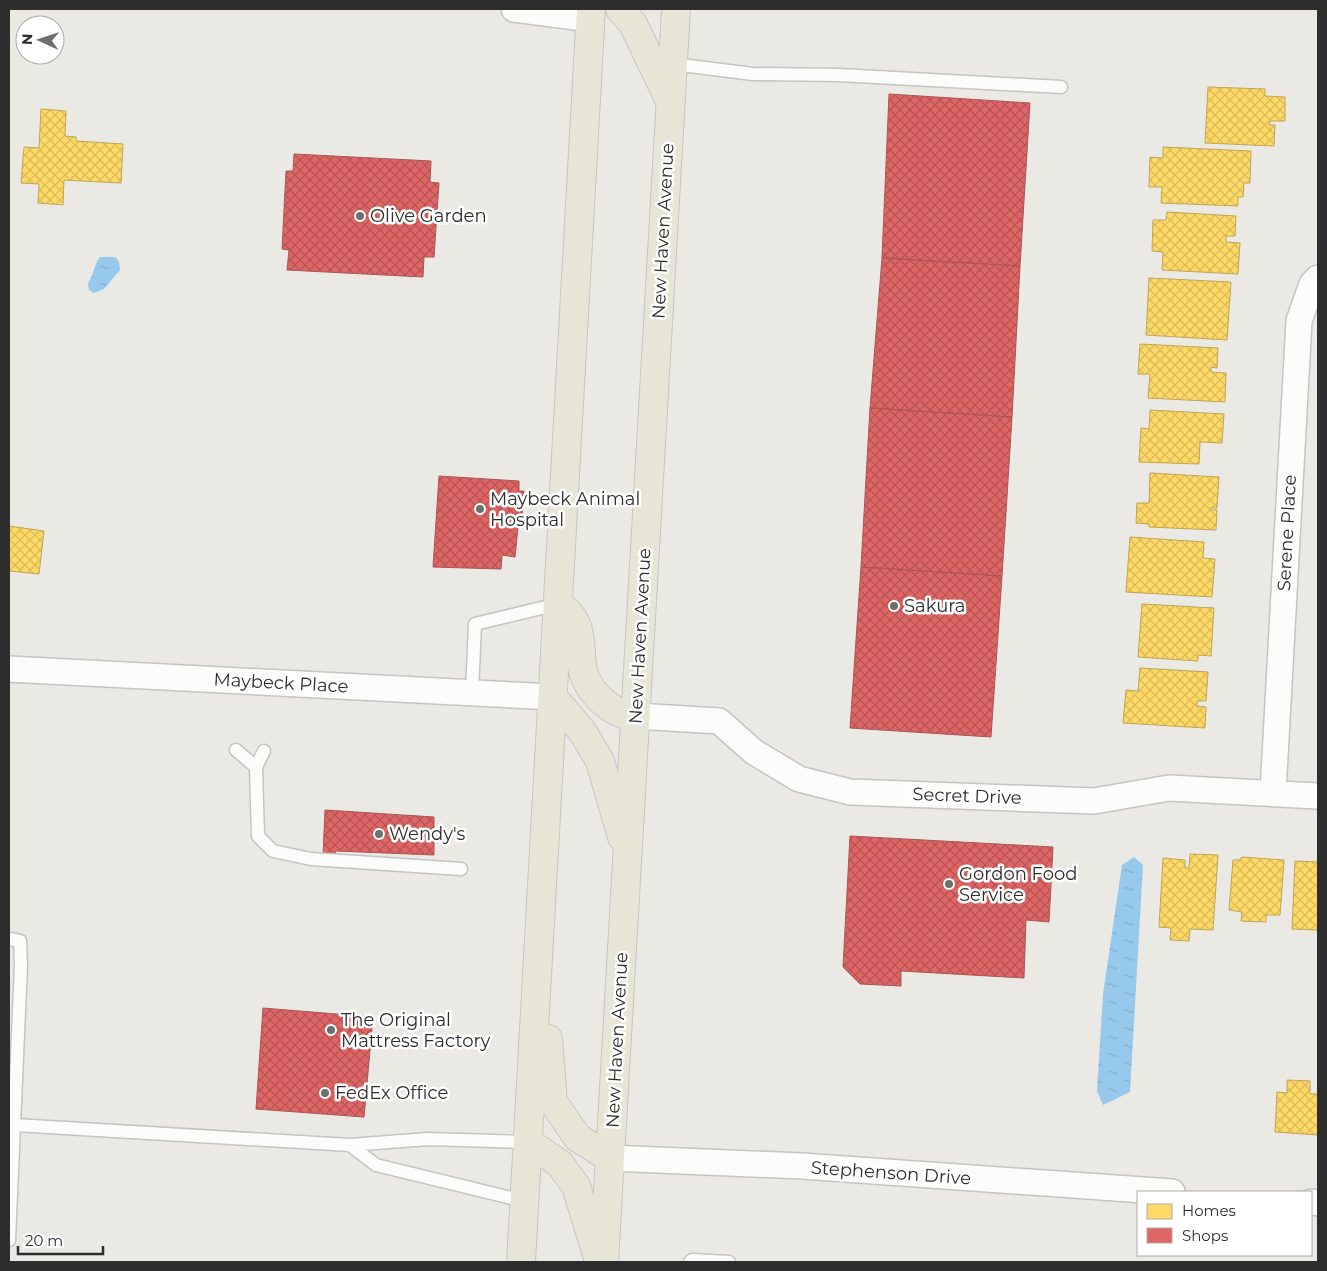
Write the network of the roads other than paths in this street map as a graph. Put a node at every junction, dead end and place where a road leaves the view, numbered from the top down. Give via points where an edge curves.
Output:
1 (514, 9) edge
2 (620, 9) edge
3 (676, 9) edge
4 (591, 14) edge
5 (673, 64) junction
6 (1061, 87) dead end
7 (671, 102) junction
8 (1318, 278) edge
9 (558, 604) junction
10 (9, 669) edge
11 (472, 692) junction
12 (553, 697) junction
13 (636, 716) junction
14 (236, 750) dead end
15 (264, 752) dead end
16 (256, 767) junction
17 (1273, 793) junction
18 (1318, 796) edge
19 (628, 858) junction
20 (460, 869) dead end
21 (539, 933) junction
22 (9, 939) edge
23 (15, 1125) junction
24 (528, 1142) junction
25 (350, 1145) junction
26 (610, 1158) junction
27 (1158, 1191) edge
28 (524, 1201) junction
29 (9, 1240) edge
30 (521, 1262) edge
31 (599, 1262) edge
32 (604, 1262) edge
33 (690, 1262) edge
34 (728, 1262) edge

1 - 4 street
2 - 7 main road via 633,24
3 - 5 main road, New Haven Avenue
4 - 9 main road
5 - 6 lane via 753,74 839,75
5 - 7 main road, New Haven Avenue
7 - 13 main road, New Haven Avenue
8 - 17 street, Serene Place via 1312,284 1299,320
9 - 11 lane via 475,624
9 - 12 main road
9 - 13 main road via 572,615 576,624 582,648 582,667 594,692 614,710
10 - 11 street, Maybeck Place
11 - 12 street, Maybeck Place
12 - 19 main road via 582,731 600,761
12 - 21 main road
13 - 17 street, Secret Drive via 719,721 754,752 799,779 850,792 1094,801 1169,788
13 - 19 main road, New Haven Avenue
14 - 16 lane
15 - 16 lane
16 - 20 lane via 258,836 273,851 312,859
17 - 18 street, Secret Drive
19 - 26 main road, New Haven Avenue
21 - 24 main road
21 - 26 main road via 553,1102 578,1138
22 - 23 lane via 20,941 21,965
23 - 25 lane
23 - 29 lane
24 - 25 lane via 428,1139
24 - 28 main road
24 - 31 main road via 560,1164 576,1186
25 - 28 lane via 376,1165
26 - 27 street, Stephenson Drive via 802,1166
26 - 32 main road, New Haven Avenue
28 - 30 main road
33 - 34 lane

